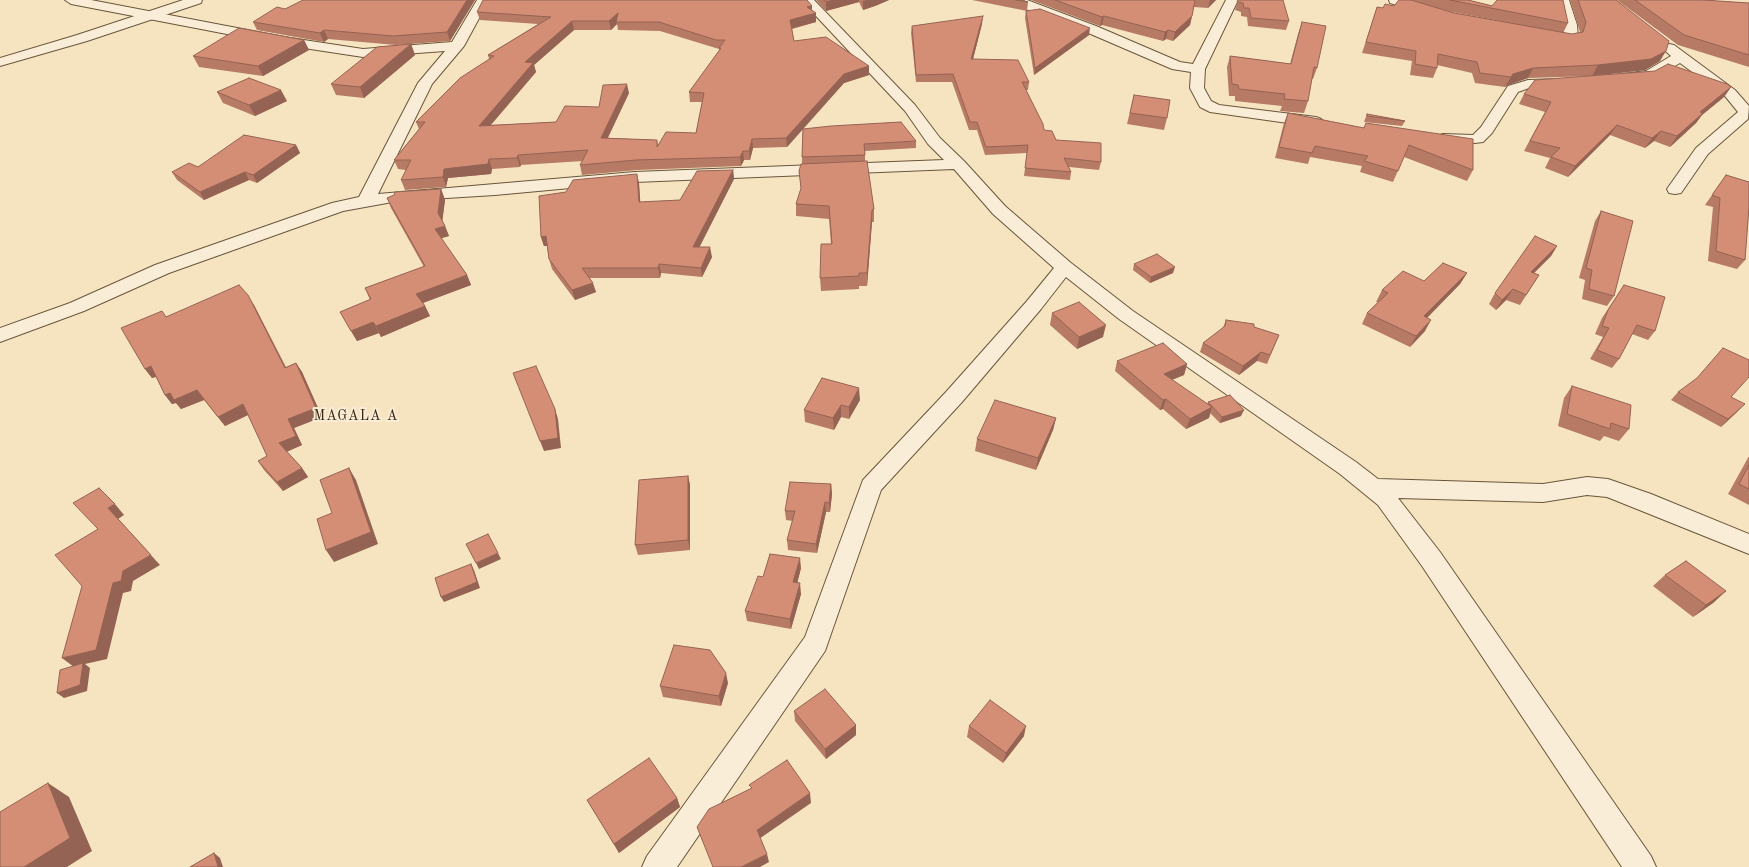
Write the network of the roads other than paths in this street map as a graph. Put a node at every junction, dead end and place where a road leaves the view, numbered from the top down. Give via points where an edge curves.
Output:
1 (71, 0) edge
2 (196, 0) edge
3 (483, 0) edge
4 (807, 0) edge
5 (1015, 0) edge
6 (1232, 0) edge
7 (1395, 0) edge
8 (1564, 0) edge
9 (1436, 13) edge
10 (153, 16) junction
11 (1531, 33) edge
12 (1655, 38) edge
13 (457, 46) junction
14 (1680, 57) junction
15 (0, 62) edge
16 (1198, 69) junction
17 (1612, 79) edge
18 (1576, 82) edge
19 (1333, 124) edge
20 (1427, 136) edge
21 (958, 164) junction
22 (1675, 189) dead end
23 (366, 201) junction
24 (1064, 267) junction
25 (0, 335) edge
26 (1372, 488) junction
27 (1749, 544) edge
28 (658, 867) edge
29 (1640, 867) edge

1 - 10 street
2 - 10 street
3 - 13 street
4 - 21 street via 910,108 934,141
5 - 16 street via 1177,66
6 - 16 street
7 - 9 street
8 - 11 street via 1571,38
10 - 13 street via 363,53
10 - 15 street
12 - 14 street
13 - 23 street via 425,83
14 - 17 street via 1649,75
14 - 22 street via 1730,93 1746,112 1702,151
16 - 19 street via 1197,88 1205,104 1215,109
18 - 20 street via 1528,84 1513,89 1487,130 1477,139 1458,140
21 - 23 street via 635,177 398,196
21 - 24 street via 999,210
23 - 25 street via 338,207 162,269 77,307
24 - 26 street via 1126,315 1222,379 1348,468
24 - 28 street via 954,397 871,486 816,643
26 - 27 street via 1543,493 1587,486 1608,488
26 - 29 street via 1386,499 1431,558

